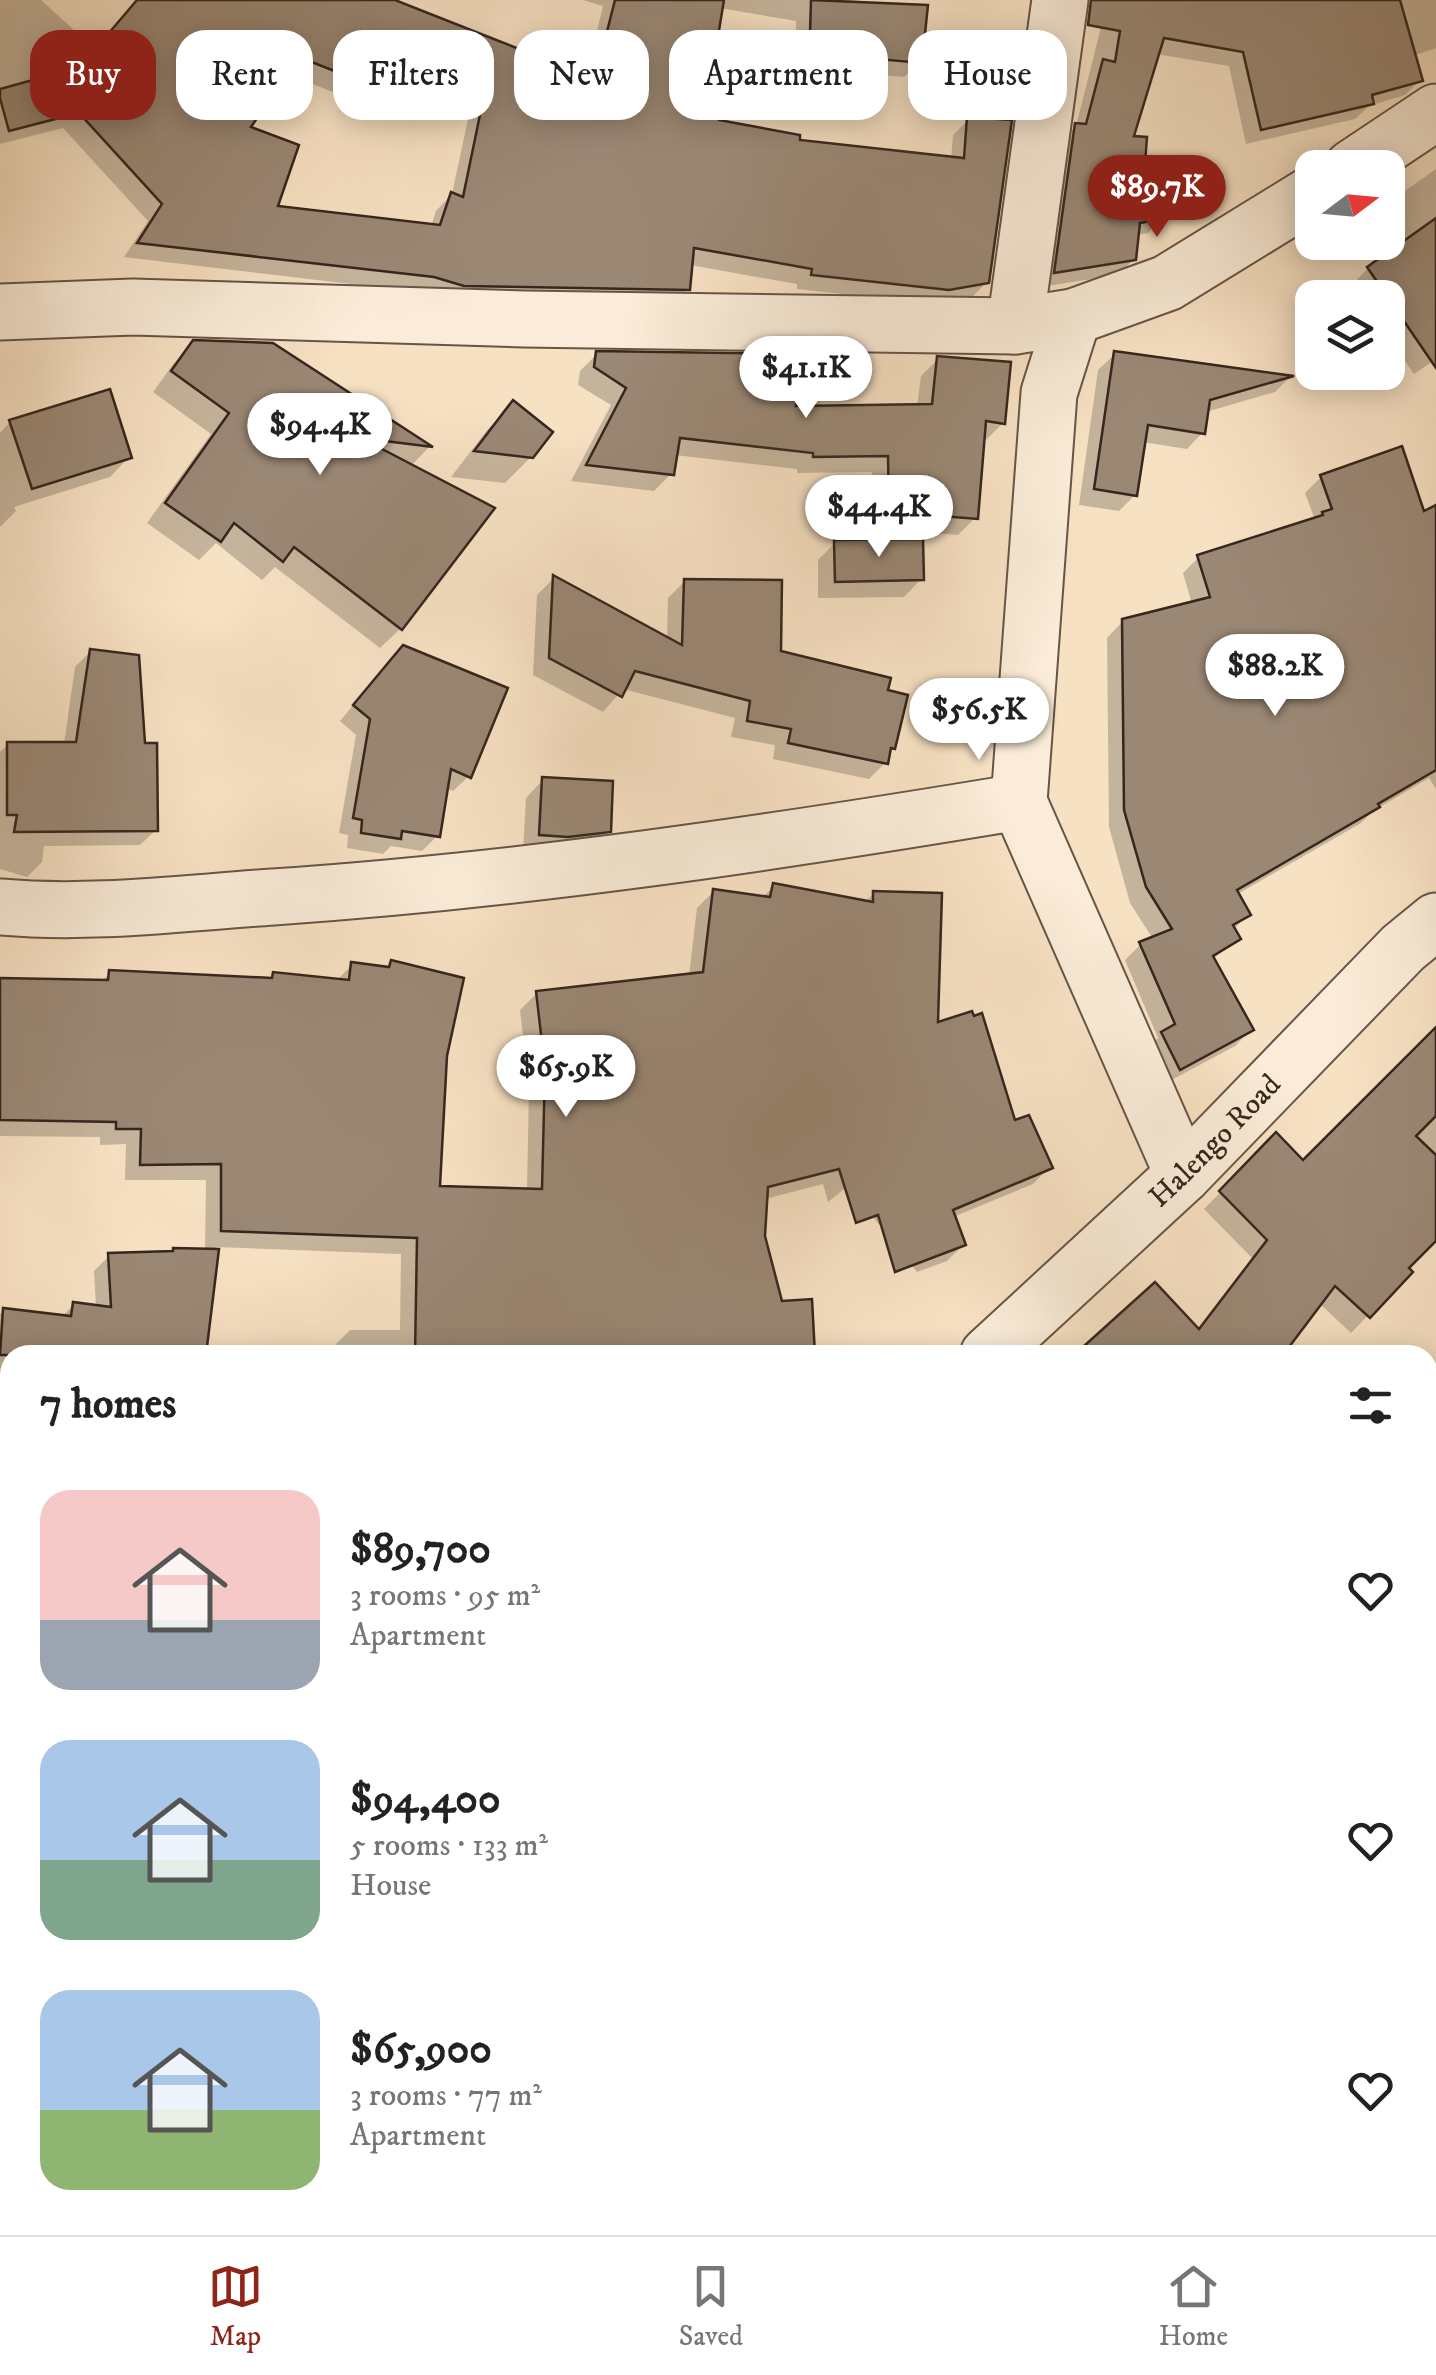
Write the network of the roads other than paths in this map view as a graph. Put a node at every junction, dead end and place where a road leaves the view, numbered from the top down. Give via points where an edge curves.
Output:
1 (1060, 0) edge
2 (1436, 112) edge
3 (1379, 150) edge
4 (1295, 205) edge
5 (0, 312) edge
6 (1073, 317) junction
7 (1016, 326) junction
8 (1018, 802) junction
9 (0, 907) edge
10 (1425, 949) edge
11 (1183, 1175) junction
12 (999, 1345) edge

1 - 7 street
2 - 3 street
4 - 6 street via 1168,283
5 - 7 street via 133,307
6 - 7 street
6 - 8 street via 1049,393
8 - 9 street via 759,845 369,889 53,912
8 - 11 street
10 - 11 street, Halengo Road
11 - 12 street, Halengo Road

